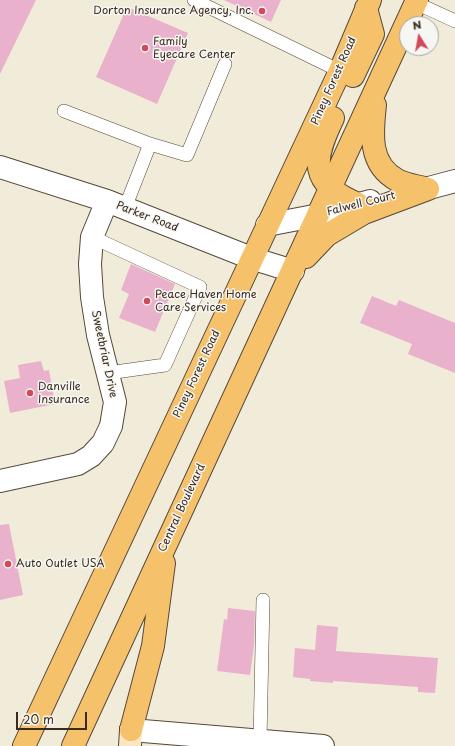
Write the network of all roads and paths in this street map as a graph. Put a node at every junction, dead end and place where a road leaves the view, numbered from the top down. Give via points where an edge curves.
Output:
1 (194, 0) edge
2 (416, 1) edge
3 (368, 4) edge
4 (455, 21) edge
5 (225, 64) dead end
6 (340, 71) junction
7 (376, 90) junction
8 (64, 111) dead end
9 (150, 144) junction
10 (0, 167) edge
11 (455, 181) edge
12 (331, 188) junction
13 (428, 189) junction
14 (358, 204) junction
15 (116, 205) junction
16 (319, 215) junction
17 (267, 225) junction
18 (92, 238) junction
19 (252, 258) junction
20 (293, 271) junction
21 (108, 373) junction
22 (0, 481) edge
23 (167, 541) junction
24 (263, 600) dead end
25 (28, 736) edge
26 (130, 738) edge
27 (260, 740) junction
28 (215, 741) edge
29 (73, 746) edge
30 (323, 746) edge

1 - 6 lane
2 - 4 lane
2 - 7 main road
3 - 6 main road, Piney Forest Road
3 - 12 main road via 372,34 320,150 320,175
5 - 9 lane via 187,155
6 - 17 main road, Piney Forest Road
7 - 12 main road
7 - 13 main road via 372,132 374,150 382,168 398,181
8 - 9 lane
9 - 15 lane
10 - 15 street, Parker Road
11 - 13 street, Falwell Court
12 - 14 main road via 347,200
12 - 16 main road
13 - 14 street, Falwell Court
13 - 20 main road via 364,213 327,235
14 - 16 street, Falwell Court
15 - 18 street, Sweetbriar Drive
15 - 19 street, Parker Road
16 - 17 street, Falwell Court
16 - 20 main road
17 - 19 main road, Piney Forest Road
18 - 21 street, Sweetbriar Drive via 92,297
18 - 21 lane via 200,287 166,365
19 - 20 street, Parker Road
19 - 25 main road, Piney Forest Road
20 - 23 main road, Central Boulevard
21 - 22 street, Sweetbriar Drive via 115,402 111,426 103,443 91,456 78,464
23 - 26 main road via 153,646
23 - 29 main road, Central Boulevard
24 - 27 lane
26 - 28 street
27 - 28 street
27 - 30 street

